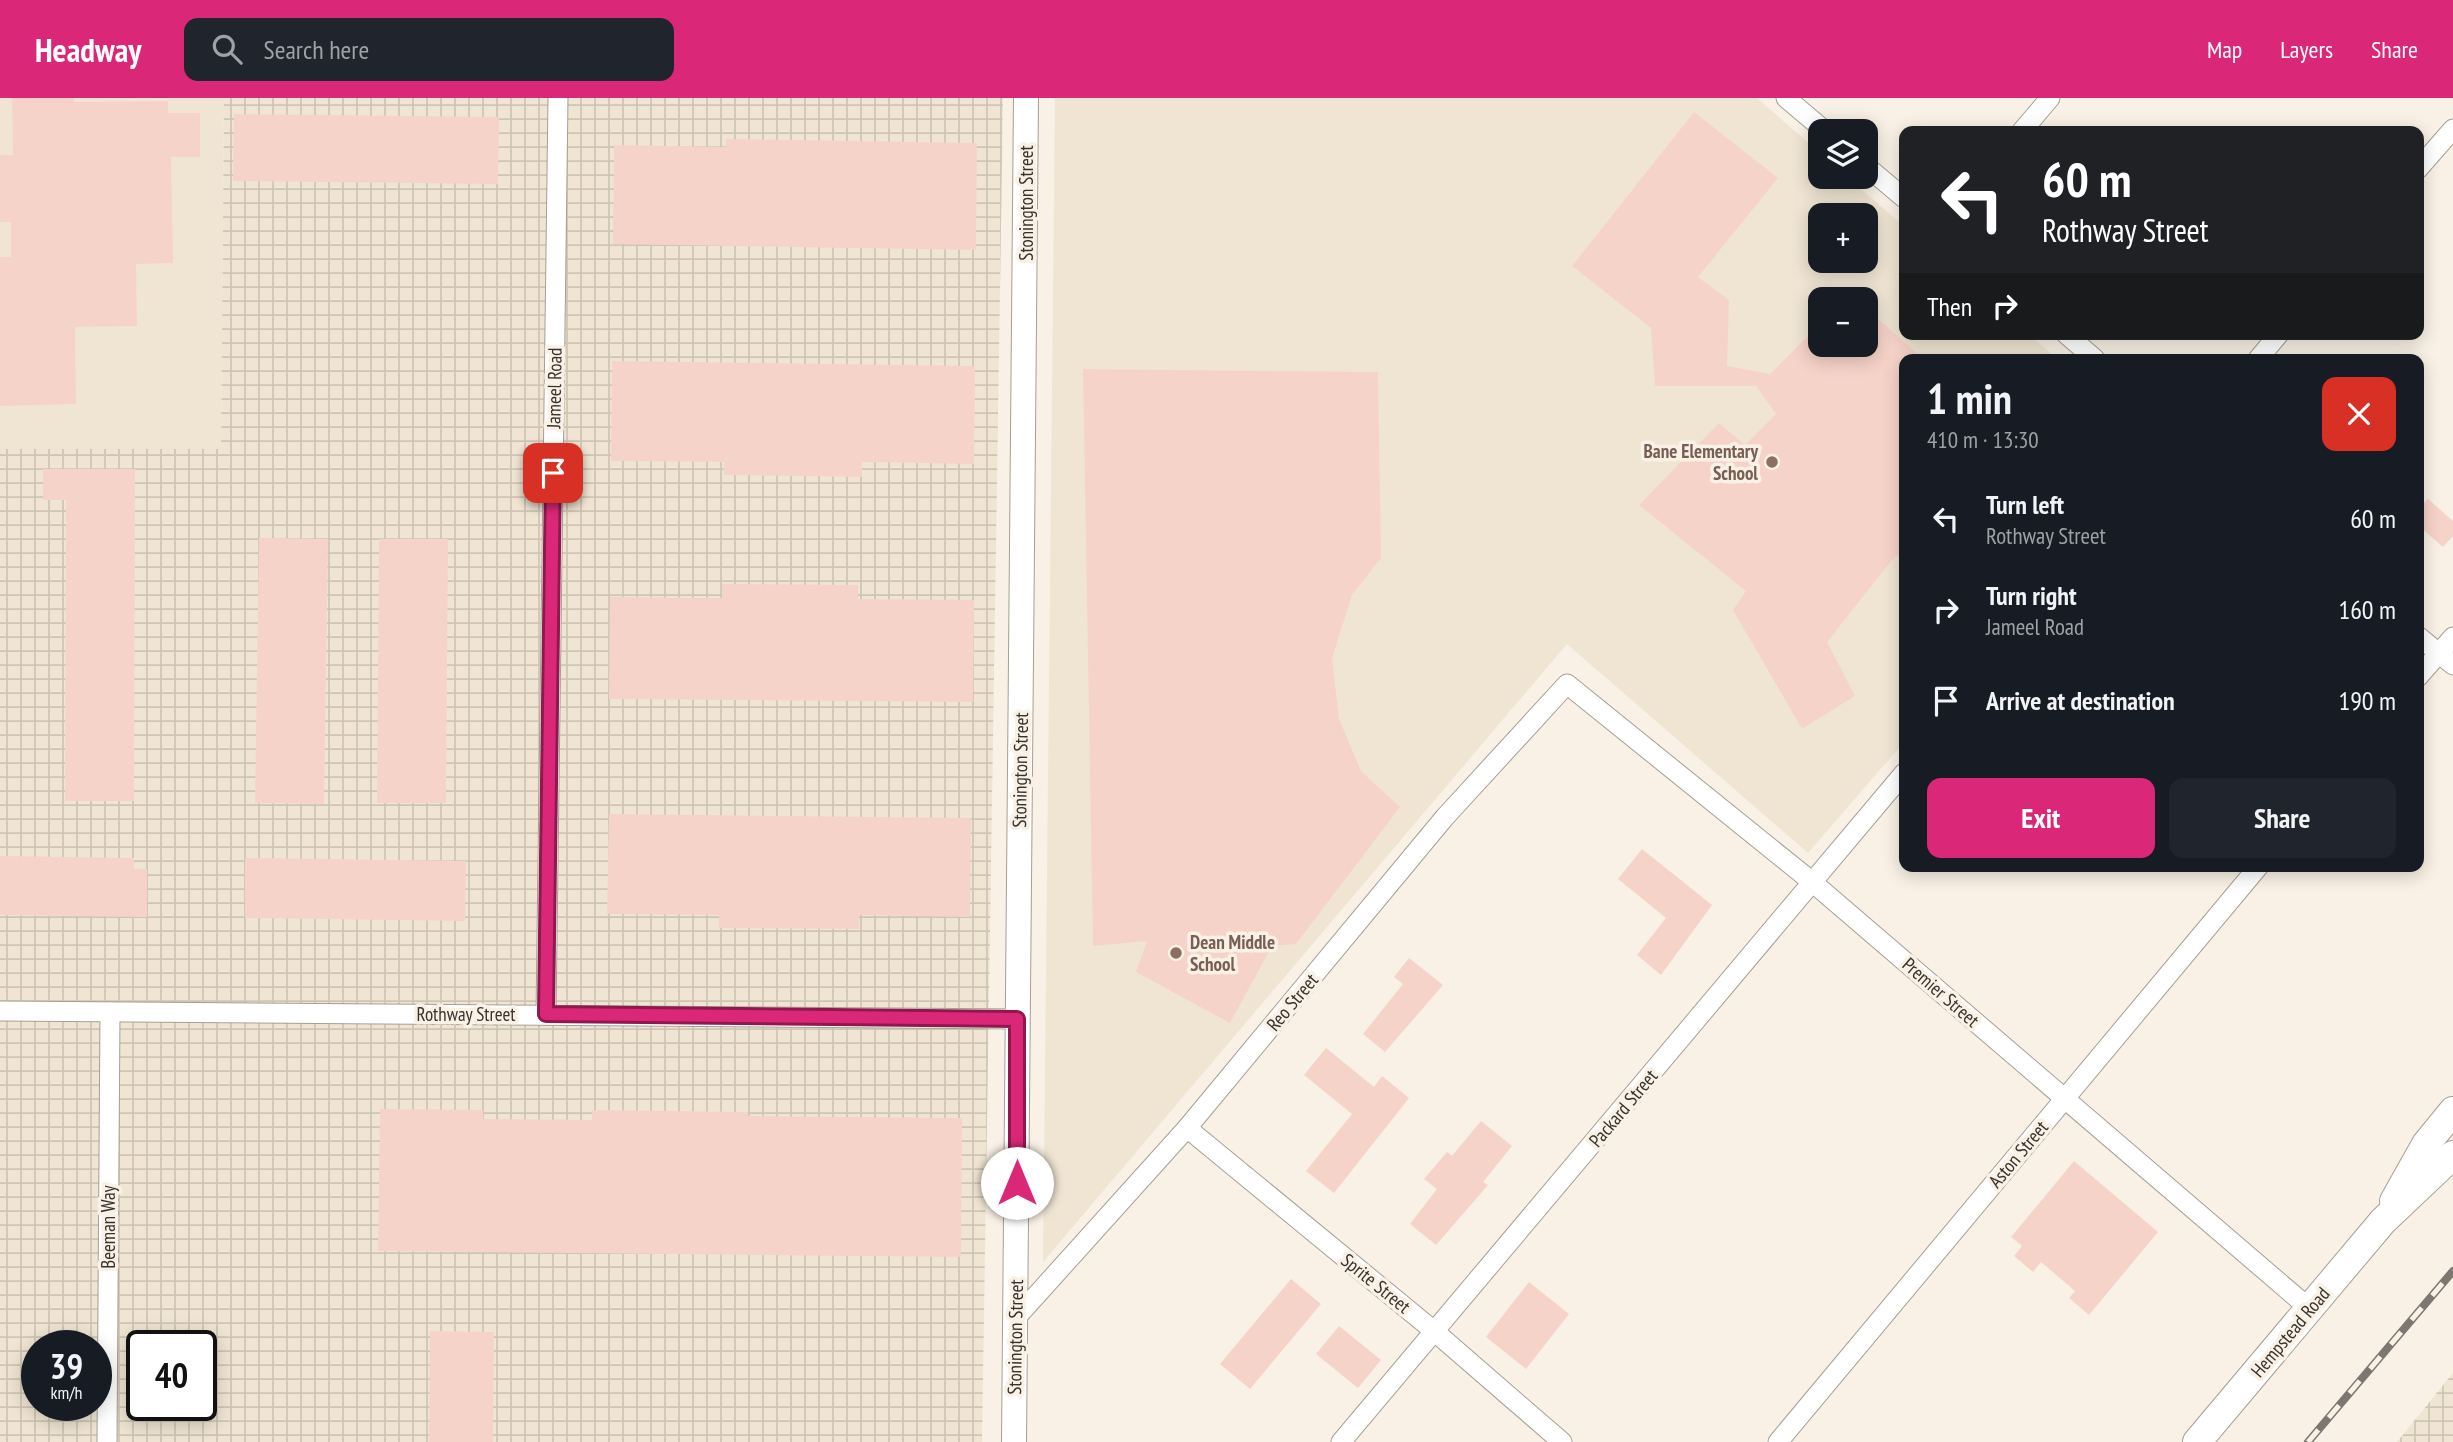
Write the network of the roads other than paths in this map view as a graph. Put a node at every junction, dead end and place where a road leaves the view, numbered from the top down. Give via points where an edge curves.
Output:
1 (558, 98) edge
2 (1026, 98) edge
3 (1786, 98) edge
4 (2050, 98) edge
5 (1811, 119) edge
6 (2026, 126) edge
7 (2453, 129) edge
8 (2424, 162) edge
9 (1878, 176) edge
10 (1899, 194) edge
11 (2073, 340) edge
12 (2273, 340) edge
13 (2089, 354) edge
14 (2262, 354) edge
15 (2453, 637) edge
16 (2424, 641) edge
17 (2446, 659) edge
18 (2424, 673) edge
19 (1567, 684) joint
20 (1899, 779) edge
21 (2254, 872) edge
22 (1811, 881) junction
23 (0, 1011) edge
24 (110, 1012) junction
25 (546, 1014) junction
26 (1017, 1019) junction
27 (2064, 1098) junction
28 (2453, 1111) edge
29 (1187, 1128) junction
30 (2453, 1155) edge
31 (2383, 1221) junction
32 (2310, 1309) junction
33 (1015, 1319) junction
34 (1434, 1331) junction
35 (107, 1442) edge
36 (1014, 1442) edge
37 (1341, 1442) edge
38 (1562, 1442) edge
39 (1778, 1442) edge
40 (2197, 1442) edge

1 - 25 street, Jameel Road
2 - 26 street, Stonington Street
3 - 5 street
4 - 6 street
7 - 8 street
9 - 10 street
11 - 13 street
12 - 14 street
15 - 17 street
16 - 17 street
17 - 18 street
19 - 22 street, Premier Street
19 - 29 street, Reo Street via 1445,817
20 - 22 street, Packard Street
21 - 27 street, Aston Street
22 - 27 street, Premier Street
22 - 34 street, Packard Street
23 - 24 street, Rothway Street
24 - 25 street, Rothway Street
24 - 35 street, Beeman Way
25 - 26 street, Rothway Street
26 - 33 street, Stonington Street
27 - 32 street, Premier Street
27 - 39 street, Aston Street
28 - 31 main road, Hempstead Road via 2426,1144
29 - 33 street, Reo Street
29 - 34 street, Sprite Street
30 - 31 main road, Hempstead Road
31 - 32 main road, Hempstead Road
32 - 40 main road, Hempstead Road
33 - 36 street, Stonington Street
34 - 37 street, Packard Street
34 - 38 street, Sprite Street

